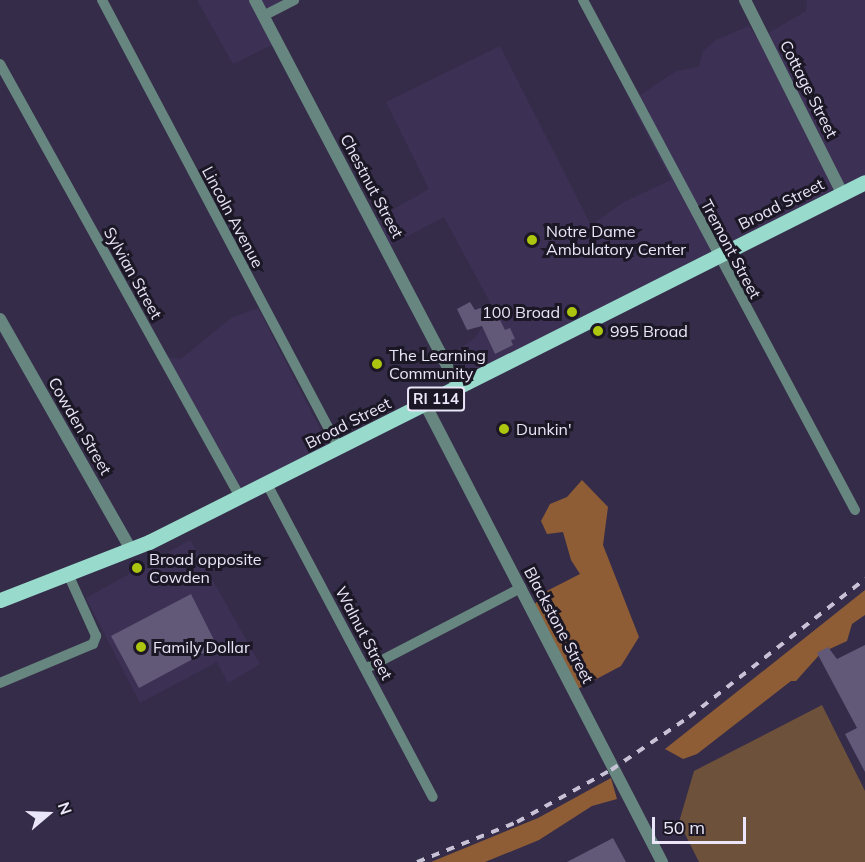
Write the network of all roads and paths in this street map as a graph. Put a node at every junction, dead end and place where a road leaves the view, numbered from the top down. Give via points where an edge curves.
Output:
1 (102, 0) edge
2 (255, 0) edge
3 (294, 0) edge
4 (583, 0) edge
5 (745, 0) edge
6 (263, 16) junction
7 (0, 64) edge
8 (865, 182) edge
9 (843, 193) junction
10 (718, 256) junction
11 (0, 319) edge
12 (459, 388) junction
13 (425, 404) junction
14 (339, 448) junction
15 (267, 483) junction
16 (240, 497) junction
17 (855, 510) dead end
18 (131, 550) junction
19 (69, 574) junction
20 (521, 588) junction
21 (0, 600) edge
22 (367, 668) junction
23 (0, 683) edge
24 (433, 797) dead end
25 (662, 862) edge

1 - 14 street, Lincoln Avenue
2 - 6 street, Chestnut Street
3 - 6 street
4 - 10 street, Tremont Street
5 - 9 street, Cottage Street
6 - 12 street, Chestnut Street
7 - 16 street, Sylvian Street
8 - 9 main road, Broad Street / RI 114
9 - 10 main road, Broad Street / RI 114
10 - 12 main road, Broad Street / RI 114
10 - 17 street, Tremont Street
11 - 18 street, Cowden Street
12 - 13 main road, Broad Street / RI 114
13 - 14 main road, Broad Street / RI 114
13 - 20 street, Blackstone Street
14 - 15 main road, Broad Street / RI 114
15 - 16 main road, Broad Street / RI 114
15 - 22 street, Walnut Street
16 - 18 main road, Broad Street / RI 114
18 - 19 main road, Broad Street / RI 114
19 - 21 main road, Broad Street / RI 114
19 - 23 street via 96,636 93,644
20 - 22 street
20 - 25 street, Blackstone Street
22 - 24 street, Walnut Street

